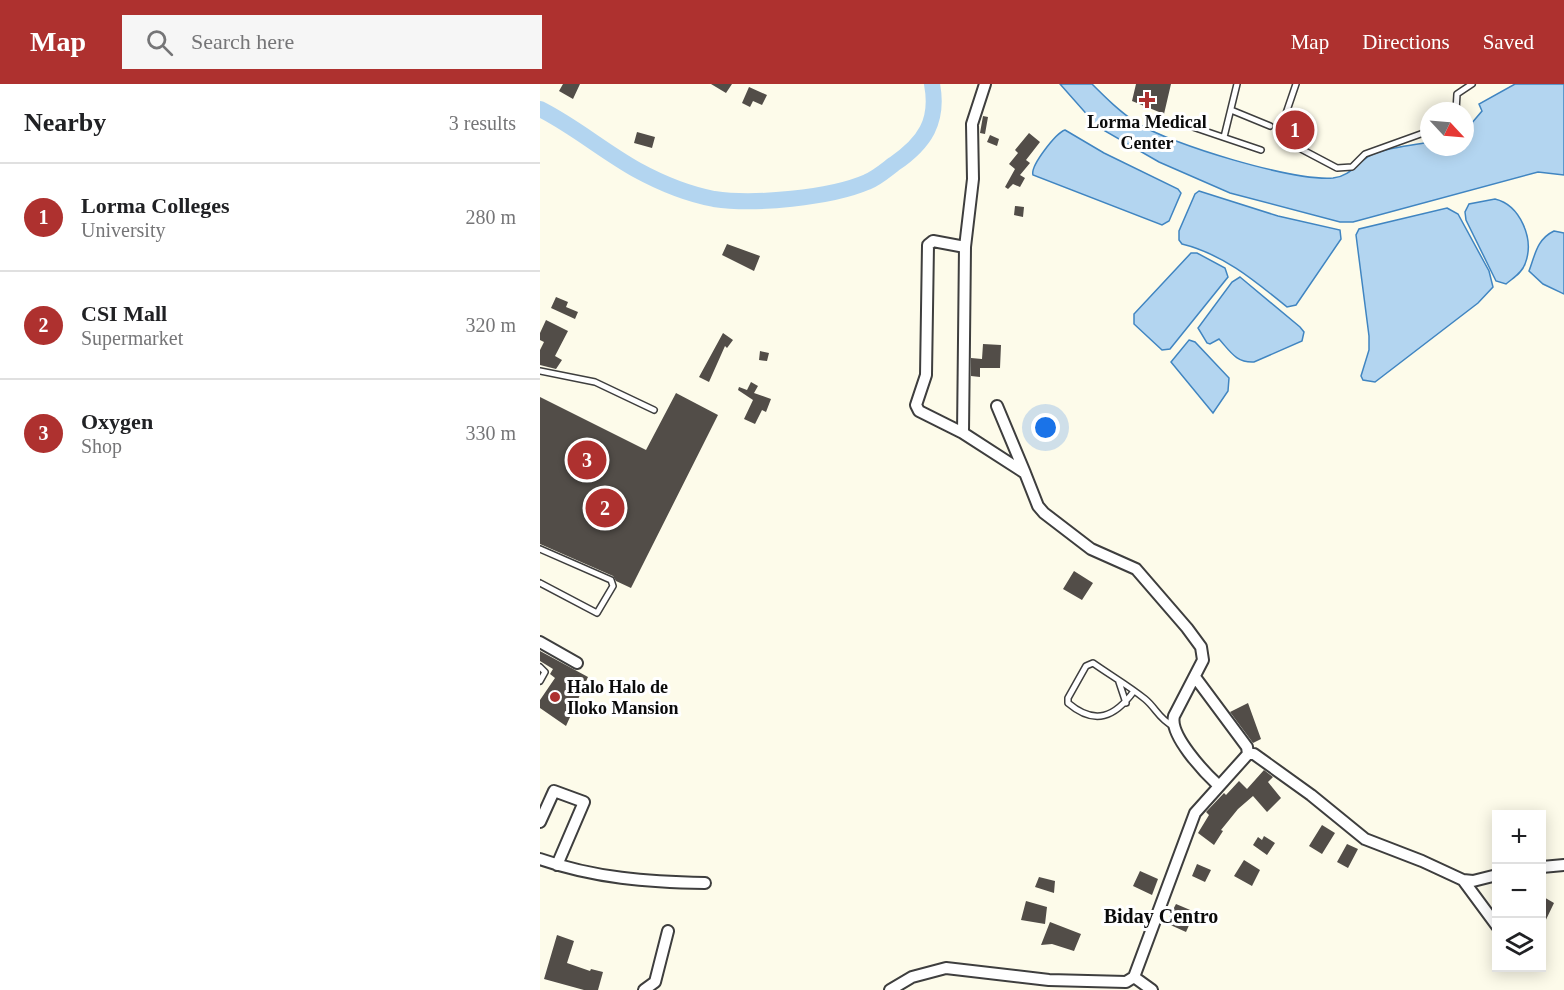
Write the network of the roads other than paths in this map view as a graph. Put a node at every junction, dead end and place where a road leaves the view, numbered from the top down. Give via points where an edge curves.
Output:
1 (985, 84) edge
2 (1237, 84) edge
3 (1296, 84) edge
4 (1472, 84) edge
5 (1457, 102) edge
6 (1231, 110) junction
7 (1178, 122) dead end
8 (1270, 126) dead end
9 (1420, 134) edge
10 (1224, 137) junction
11 (1261, 150) dead end
12 (965, 247) junction
13 (540, 371) edge
14 (997, 406) dead end
15 (654, 410) dead end
16 (963, 433) junction
17 (1026, 473) junction
18 (540, 549) edge
19 (540, 583) edge
20 (540, 642) edge
21 (577, 663) dead end
22 (540, 667) edge
23 (1195, 677) junction
24 (540, 681) edge
25 (1118, 681) junction
26 (1134, 691) junction
27 (1126, 703) junction
28 (1173, 726) junction
29 (1248, 754) junction
30 (1218, 785) junction
31 (540, 822) edge
32 (540, 859) edge
33 (556, 865) junction
34 (1564, 865) edge
35 (1546, 867) edge
36 (1492, 876) edge
37 (1463, 880) junction
38 (705, 883) dead end
39 (1492, 919) edge
40 (668, 931) dead end
41 (1134, 977) junction
42 (644, 990) edge
43 (890, 990) edge
44 (1152, 990) edge

1 - 12 street via 972,124 974,179
2 - 6 lane
3 - 9 lane via 1281,128 1284,140 1337,168 1352,167 1365,154
4 - 5 lane via 1457,94
6 - 8 lane
6 - 10 lane
7 - 10 lane
10 - 11 lane
12 - 16 street
12 - 16 street via 933,241 928,245 926,375 916,405 918,411
13 - 15 lane via 595,382
14 - 17 street
16 - 17 street
17 - 23 street via 1040,510 1091,549 1136,569 1157,592 1201,647 1203,660
18 - 19 lane via 611,580 613,586 597,613
20 - 21 street
22 - 24 lane via 545,672
23 - 28 street via 1174,716
23 - 29 street via 1247,747
25 - 26 lane
25 - 27 lane
25 - 27 lane via 1089,663 1068,703 1102,718
26 - 27 lane
26 - 28 lane
28 - 30 street
29 - 30 street
29 - 37 street via 1254,754 1311,795 1365,839
30 - 41 street via 1195,813 1183,838
31 - 33 street via 554,791 584,802
32 - 33 street
33 - 38 street via 639,882
34 - 35 street
36 - 37 street
37 - 39 street
40 - 42 street via 655,982
41 - 43 street via 1126,982 1048,980 946,968 912,977
41 - 44 street

